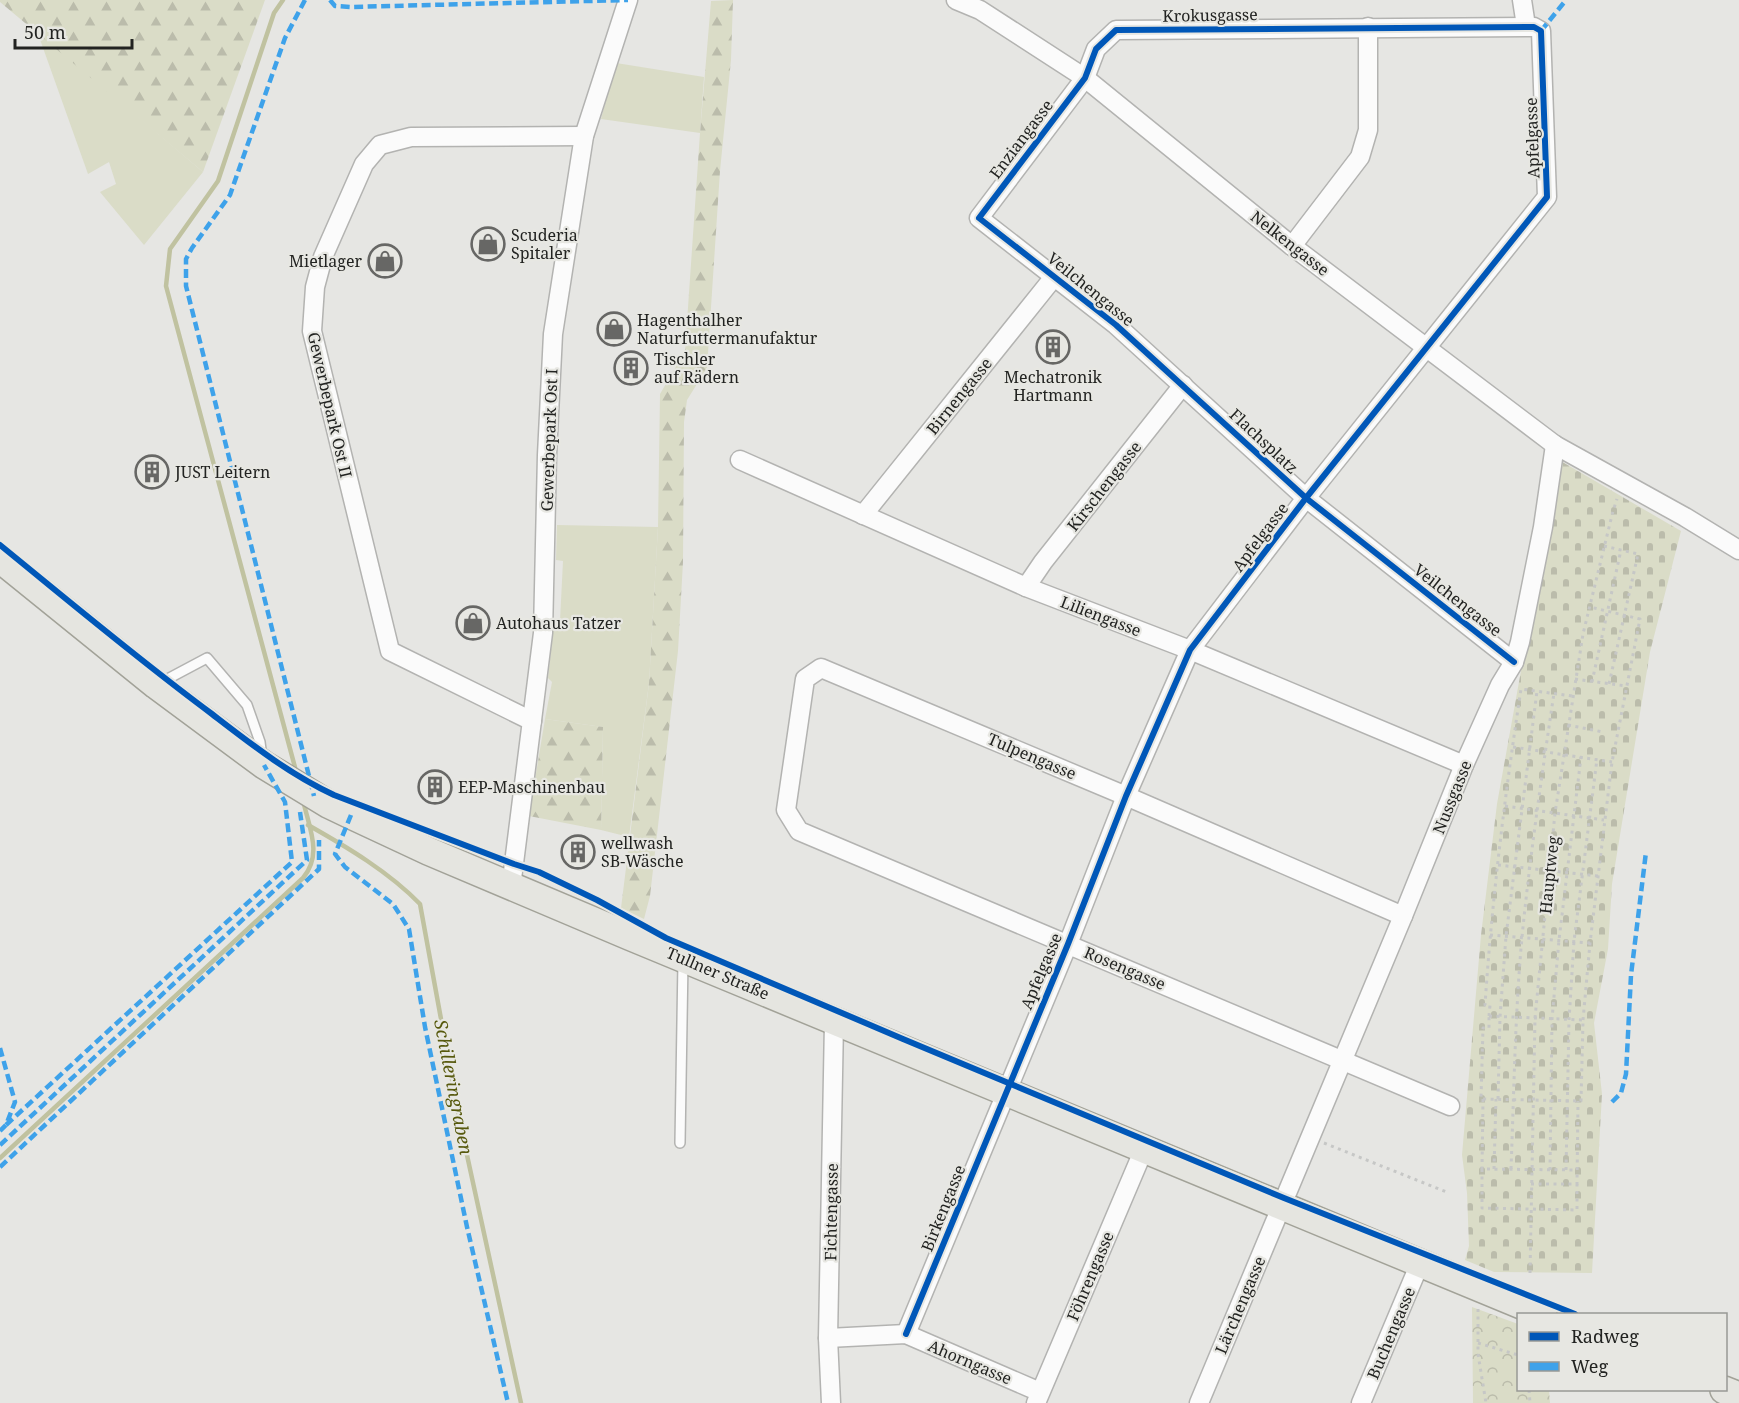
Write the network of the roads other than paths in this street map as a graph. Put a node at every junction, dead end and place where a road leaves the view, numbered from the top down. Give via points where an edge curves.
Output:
1 (628, 0) edge
2 (956, 0) edge
3 (1522, 0) edge
4 (1368, 27) junction
5 (1534, 29) junction
6 (1085, 78) junction
7 (584, 136) junction
8 (979, 218) joint
9 (1292, 246) junction
10 (1054, 277) junction
11 (1426, 347) junction
12 (1183, 385) junction
13 (1555, 445) junction
14 (740, 460) dead end
15 (1306, 498) junction
16 (863, 515) junction
17 (1739, 550) edge
18 (0, 559) edge
19 (1384, 559) joint
20 (1026, 587) junction
21 (1190, 650) junction
22 (1514, 662) junction
23 (156, 686) junction
24 (532, 721) junction
25 (1464, 765) junction
26 (271, 770) junction
27 (1126, 796) junction
28 (799, 831) joint
29 (511, 887) junction
30 (1403, 916) junction
31 (1068, 944) junction
32 (683, 958) junction
33 (834, 1022) junction
34 (1343, 1060) junction
35 (1005, 1092) junction
36 (1450, 1106) dead end
37 (1311, 1138) joint
38 (680, 1143) dead end
39 (1144, 1149) junction
40 (1281, 1207) junction
41 (1420, 1263) junction
42 (1541, 1313) edge
43 (906, 1334) junction
44 (828, 1338) junction
45 (1038, 1398) edge
46 (831, 1403) edge
47 (1199, 1403) edge
48 (1361, 1403) edge

1 - 7 street, Gewerbepark Ost I
2 - 6 street, Nelkengasse via 980,10
3 - 5 street, Apfelgasse
4 - 5 street, Krokusgasse
4 - 6 street, Krokusgasse via 1116,30 1096,49
4 - 9 street via 1368,130 1360,158
5 - 11 street, Apfelgasse via 1547,197
6 - 8 street, Enziangasse
6 - 9 street, Nelkengasse
7 - 24 street, Gewerbepark Ost I via 553,334 543,633
7 - 24 street, Gewerbepark Ost II via 411,137 381,145 364,164 323,257 315,287 312,331 390,651
8 - 10 street, Veilchengasse
9 - 11 street, Nelkengasse
10 - 12 street, Veilchengasse
10 - 16 street, Birnengasse
11 - 13 street, Nelkengasse
11 - 15 street, Apfelgasse
12 - 15 street, Flachsplatz
12 - 20 street, Kirschengasse
13 - 17 street, Nelkengasse
13 - 22 street, Nussgasse via 1543,527
14 - 16 street, Liliengasse
15 - 19 street, Flachsplatz
15 - 21 street, Apfelgasse
16 - 20 street, Liliengasse
18 - 23 main road, Tullner Straße
19 - 22 street, Veilchengasse
20 - 21 street, Liliengasse
21 - 25 street, Liliengasse
21 - 27 street, Apfelgasse
22 - 25 street, Nussgasse
23 - 26 main road, Tullner Straße
23 - 26 lane via 207,658 247,705
24 - 29 street, Gewerbepark Ost I
25 - 30 street, Nussgasse
26 - 29 main road, Tullner Straße via 328,804
27 - 28 street, Tulpengasse via 821,668 805,679 786,810
27 - 30 street, Tulpengasse
27 - 31 street, Apfelgasse
28 - 31 street, Rosengasse
29 - 32 main road, Tullner Straße
30 - 34 street, Nussgasse
31 - 34 street, Rosengasse
31 - 35 street, Apfelgasse
32 - 33 main road, Tullner Straße
32 - 38 lane
33 - 35 main road, Tullner Straße
33 - 44 street, Fichtengasse
34 - 36 street, Rosengasse
34 - 37 street, Nussgasse
35 - 39 main road, Tullner Straße
35 - 43 street, Birkengasse
37 - 40 street, Lärchengasse
39 - 40 main road, Tullner Straße
39 - 45 street, Föhrengasse
40 - 41 main road, Tullner Straße
40 - 47 street, Lärchengasse
41 - 42 main road, Tullner Straße
41 - 48 street, Buchengasse
43 - 44 street, Ahorngasse
43 - 45 street, Ahorngasse
44 - 46 street, Fichtengasse

